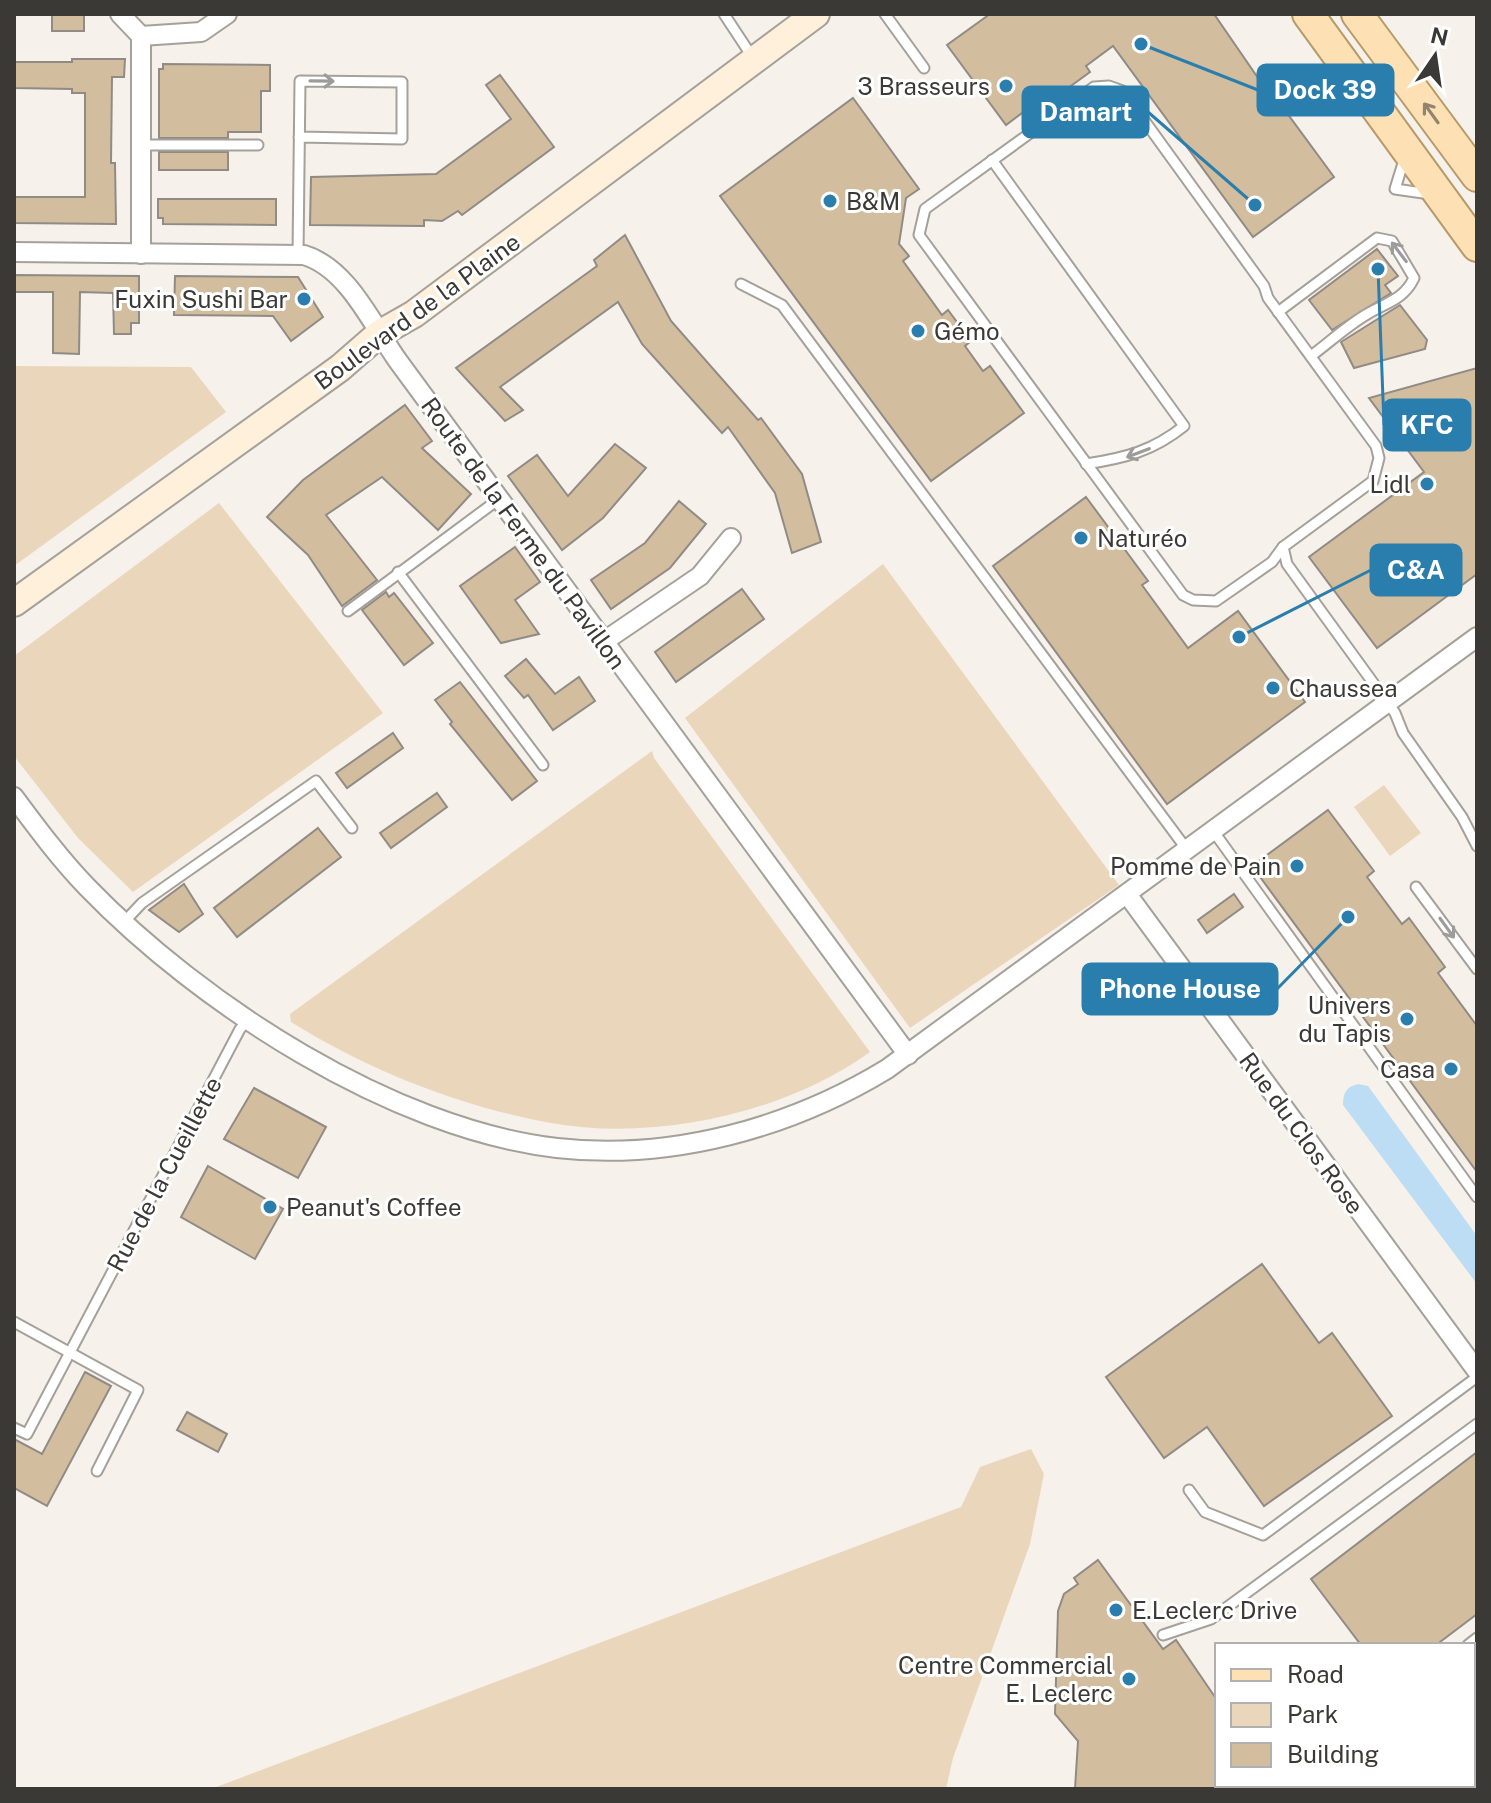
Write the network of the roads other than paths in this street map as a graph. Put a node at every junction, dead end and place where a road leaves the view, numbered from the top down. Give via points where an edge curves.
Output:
1 (120, 14) edge
2 (227, 14) edge
3 (724, 14) edge
4 (816, 14) edge
5 (885, 14) edge
6 (1308, 14) edge
7 (1356, 15) edge
8 (141, 36) junction
9 (754, 59) junction
10 (924, 68) dead end
11 (299, 137) junction
12 (141, 145) junction
13 (258, 145) dead end
14 (992, 160) junction
15 (1477, 176) edge
16 (1477, 246) edge
17 (14, 252) edge
18 (141, 254) junction
19 (298, 255) junction
20 (741, 284) dead end
21 (1278, 312) junction
22 (379, 334) junction
23 (1311, 356) junction
24 (1086, 464) junction
25 (499, 499) junction
26 (731, 538) dead end
27 (1283, 547) junction
28 (398, 572) junction
29 (14, 603) edge
30 (348, 611) dead end
31 (1477, 637) edge
32 (603, 642) junction
33 (1388, 703) junction
34 (543, 765) dead end
35 (14, 797) edge
36 (352, 828) dead end
37 (1214, 832) junction
38 (1477, 846) edge
39 (1188, 851) junction
40 (1416, 887) dead end
41 (1127, 894) junction
42 (124, 922) junction
43 (1477, 969) edge
44 (249, 1019) junction
45 (908, 1055) junction
46 (1477, 1197) edge
47 (15, 1326) edge
48 (70, 1352) junction
49 (1477, 1374) edge
50 (1477, 1424) edge
51 (14, 1428) edge
52 (97, 1471) dead end
53 (1189, 1490) dead end
54 (1163, 1635) dead end

1 - 8 street
2 - 8 street via 201,32
3 - 9 lane
4 - 9 main road, Boulevard de la Plaine
5 - 10 lane
6 - 16 main road
15 -> 7 main road
8 - 12 street
9 - 22 main road, Boulevard de la Plaine via 414,314
11 -> 11 lane via 300,81 402,82 402,139
11 - 19 lane
12 - 13 lane
12 - 18 street
14 - 21 lane via 1094,87 1123,91
14 - 24 lane via 925,209 919,235
14 -> 24 lane via 1184,426 1162,444 1129,458
17 - 18 street, Route de la Ferme du Pavillon
18 - 19 street, Route de la Ferme du Pavillon
19 - 22 street, Route de la Ferme du Pavillon via 318,259 336,276
20 - 39 lane via 782,305
21 - 23 lane
23 -> 21 lane via 1408,290 1414,278 1411,268 1392,241 1377,238
22 - 25 street, Route de la Ferme du Pavillon
22 - 29 main road, Boulevard de la Plaine via 340,368
23 - 27 lane via 1376,446 1377,471 1373,481
24 - 27 lane via 1159,565 1193,600 1216,601 1227,595 1272,562
25 - 28 lane
25 - 32 street, Route de la Ferme du Pavillon
26 - 32 street via 700,576
27 - 33 lane via 1287,564
28 - 30 lane
28 - 34 lane
31 - 33 street
32 - 45 street, Route de la Ferme du Pavillon
33 - 37 street
33 - 38 lane
35 - 42 street via 87,887
36 - 42 lane via 316,781 142,903
37 - 39 street
37 - 46 lane
39 - 41 street
40 -> 43 lane
41 - 45 street
41 - 49 street, Rue du Clos Rose
42 - 44 street via 215,998
44 - 45 street via 333,1069 437,1117 556,1148 650,1148 771,1125 843,1096
44 - 48 lane, Rue de la Cueillette
47 - 48 lane
48 - 51 lane, Rue de la Cueillette via 27,1434
48 - 52 lane via 138,1390
49 - 53 lane via 1263,1535 1205,1512
50 - 54 lane via 1211,1619

